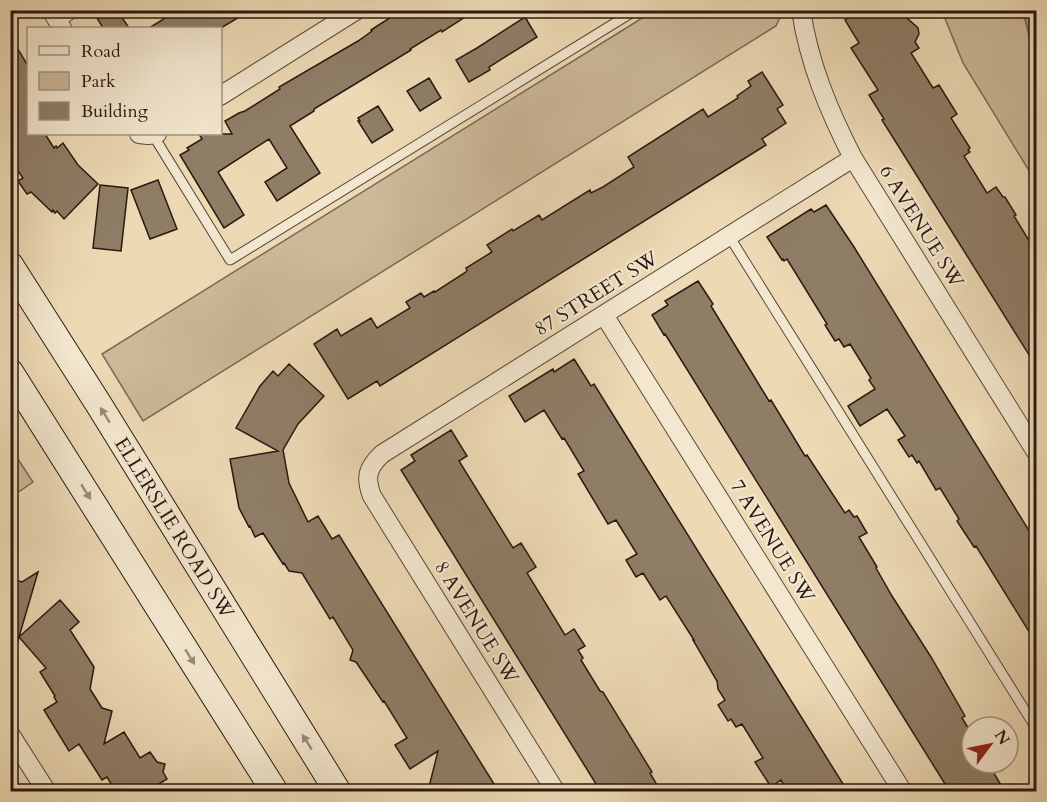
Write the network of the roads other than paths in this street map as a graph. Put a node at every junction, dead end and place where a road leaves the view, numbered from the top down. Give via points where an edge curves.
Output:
1 (78, 10) edge
2 (357, 10) edge
3 (636, 10) edge
4 (801, 10) edge
5 (57, 20) edge
6 (222, 95) edge
7 (149, 135) edge
8 (853, 158) junction
9 (729, 236) junction
10 (10, 266) edge
11 (604, 315) junction
12 (10, 372) edge
13 (1036, 452) edge
14 (368, 472) joint
15 (1036, 728) edge
16 (10, 734) edge
17 (47, 792) edge
18 (275, 792) edge
19 (338, 792) edge
20 (556, 792) edge
21 (903, 792) edge

1 - 5 lane
2 - 6 street
3 - 7 lane via 230,260
4 - 8 street, 6 AVENUE SW via 819,84
8 - 9 street, 87 STREET SW
8 - 13 street, 6 AVENUE SW
9 - 11 street, 87 STREET SW
9 - 15 lane
19 -> 10 main road, ELLERSLIE ROAD SW
11 - 14 street, 87 STREET SW via 382,454
11 - 21 street, 7 AVENUE SW
12 -> 18 main road
14 - 20 street, 8 AVENUE SW via 372,496
16 - 17 street

